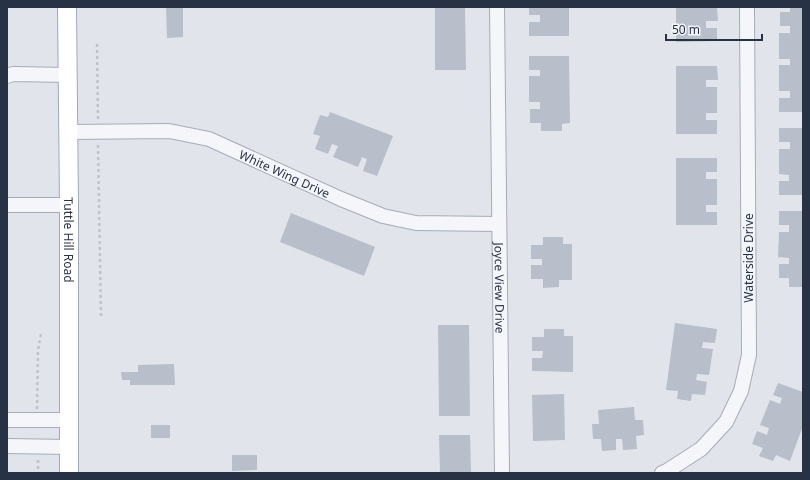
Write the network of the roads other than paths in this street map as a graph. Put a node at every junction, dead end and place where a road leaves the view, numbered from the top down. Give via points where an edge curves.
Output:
1 (67, 7) edge
2 (497, 7) edge
3 (747, 7) edge
4 (68, 74) junction
5 (9, 75) edge
6 (68, 132) junction
7 (7, 205) edge
8 (69, 205) junction
9 (499, 224) junction
10 (7, 420) edge
11 (68, 420) junction
12 (7, 446) edge
13 (69, 447) junction
14 (69, 473) edge
15 (502, 473) edge
16 (662, 473) edge

1 - 4 main road, Tuttle Hill Road
2 - 9 street, Joyce View Drive
3 - 16 street, Waterside Drive via 749,354 741,391 726,422 701,449
4 - 5 street
4 - 6 main road, Tuttle Hill Road
6 - 8 main road, Tuttle Hill Road
6 - 9 street, White Wing Drive via 169,131 209,139 383,216 416,223
7 - 8 street
8 - 11 main road, Tuttle Hill Road
9 - 15 street, Joyce View Drive
10 - 11 street
11 - 13 main road, Tuttle Hill Road
12 - 13 street
13 - 14 main road, Tuttle Hill Road

